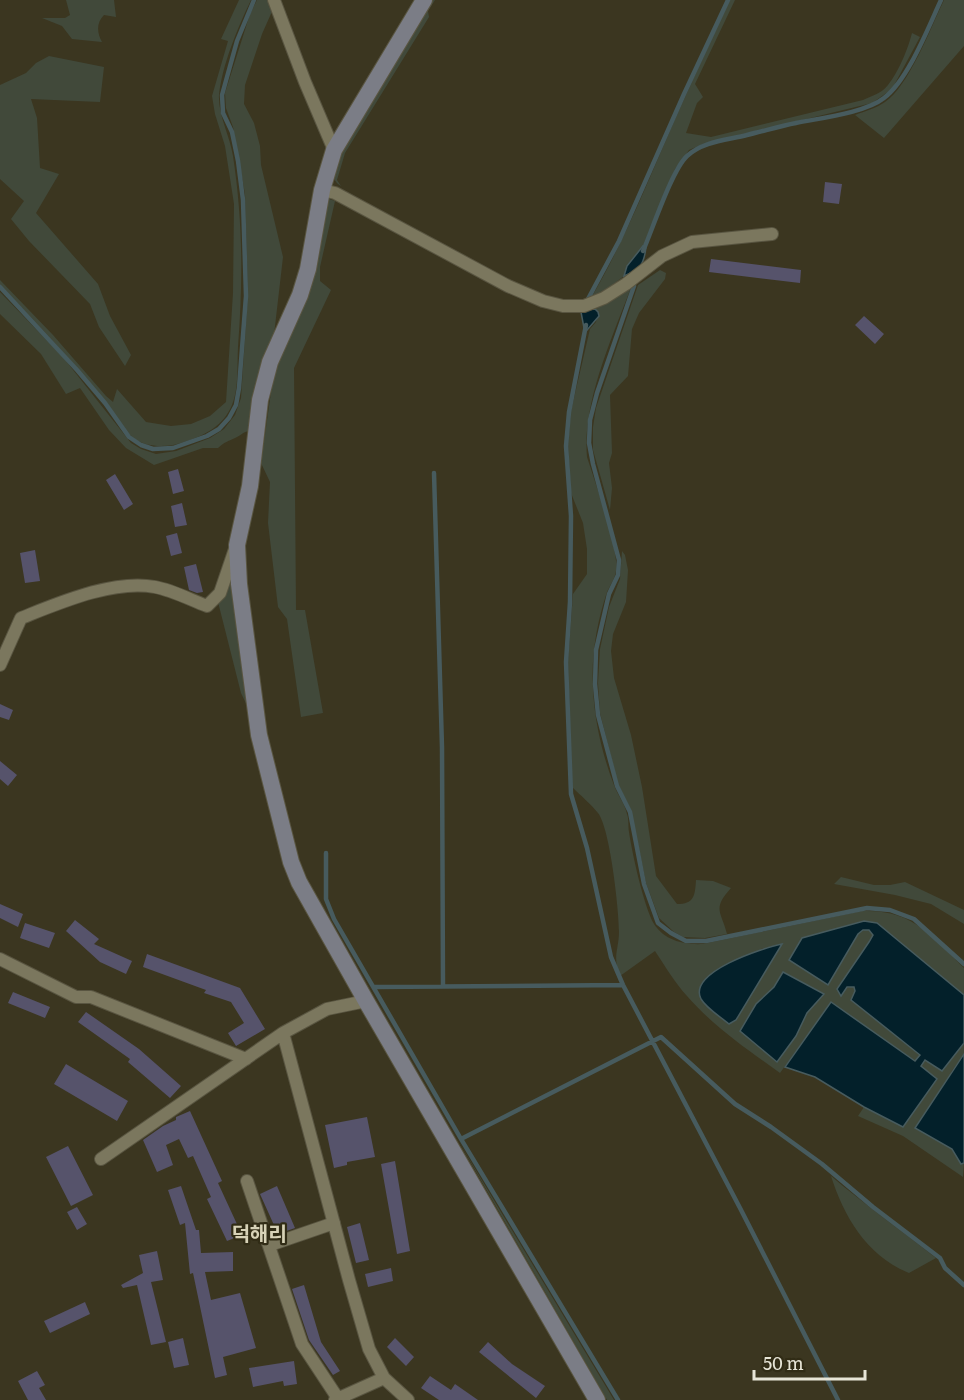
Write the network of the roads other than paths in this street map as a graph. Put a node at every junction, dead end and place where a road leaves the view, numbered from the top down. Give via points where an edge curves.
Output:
1 (274, 0) edge
2 (424, 0) edge
3 (334, 150) junction
4 (322, 190) junction
5 (772, 234) dead end
6 (237, 544) junction
7 (0, 665) edge
8 (0, 959) edge
9 (366, 1000) junction
10 (283, 1033) junction
11 (246, 1059) junction
12 (101, 1159) dead end
13 (247, 1181) dead end
14 (334, 1223) junction
15 (270, 1245) junction
16 (384, 1378) junction
17 (337, 1399) edge
18 (408, 1400) edge
19 (597, 1400) edge

1 - 3 street
2 - 3 street
3 - 4 street
4 - 5 street via 335,193 508,286 543,302 563,306 584,306 604,298 662,256 692,242
4 - 6 street via 308,269 270,362 260,400 250,486
6 - 7 street via 220,593 207,606 154,587 115,587 21,618
6 - 9 street via 260,735 291,862
8 - 11 street via 76,997 91,997
9 - 10 street via 327,1009
9 - 19 street
10 - 11 street
10 - 14 street
11 - 12 street
13 - 15 street
14 - 15 street
14 - 16 street via 369,1349
15 - 17 street via 302,1344
16 - 17 street
16 - 18 street

